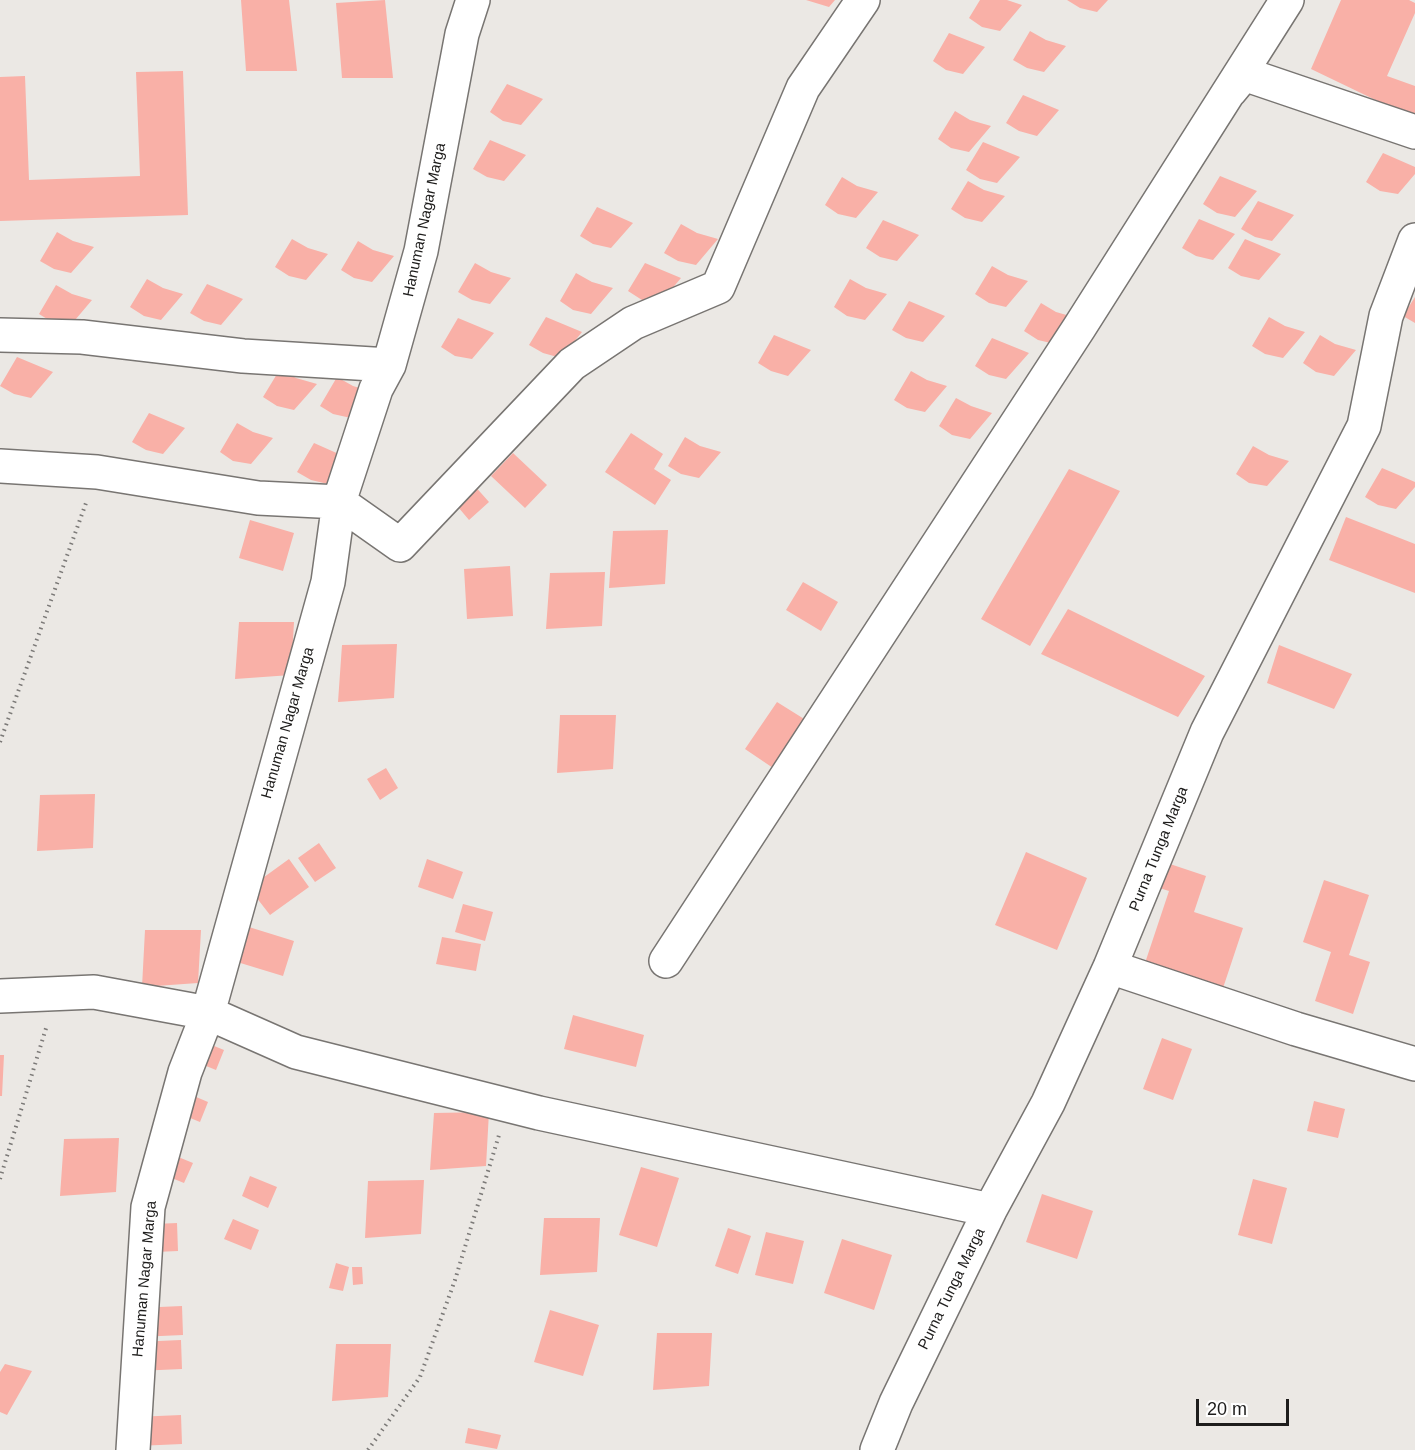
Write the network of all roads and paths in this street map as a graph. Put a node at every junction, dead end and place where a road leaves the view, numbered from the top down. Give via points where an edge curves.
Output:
1 (473, 0) edge
2 (863, 0) edge
3 (1287, 0) edge
4 (1230, 91) junction
5 (1415, 132) edge
6 (1415, 240) edge
7 (0, 335) edge
8 (389, 365) junction
9 (0, 466) edge
10 (97, 472) junction
11 (339, 502) junction
12 (0, 742) edge
13 (666, 962) dead end
14 (1110, 967) junction
15 (57, 994) junction
16 (0, 996) edge
17 (208, 1013) junction
18 (1415, 1064) edge
19 (508, 1105) junction
20 (0, 1179) edge
21 (990, 1210) junction
22 (133, 1450) edge
23 (368, 1450) edge
24 (877, 1450) edge

1 - 8 street, Hanuman Nagar Marga via 462,34 421,251
2 - 11 street via 803,88 718,287 633,323 572,364 400,545
3 - 4 street
4 - 5 street via 1244,74
4 - 13 street
6 - 14 street, Purna Tunga Marga via 1386,316 1364,426 1207,732
7 - 8 street via 82,337 243,356
8 - 11 street, Hanuman Nagar Marga via 376,389
9 - 10 street
10 - 11 street via 258,498
10 - 12 path
11 - 17 street, Hanuman Nagar Marga via 328,582
14 - 18 street
14 - 21 street, Purna Tunga Marga via 1048,1103
15 - 16 street
15 - 17 street via 94,992
15 - 20 path
17 - 19 street via 296,1052
17 - 22 street, Hanuman Nagar Marga via 185,1072 148,1207
19 - 21 street
19 - 23 path via 455,1280 420,1377
21 - 24 street, Purna Tunga Marga

